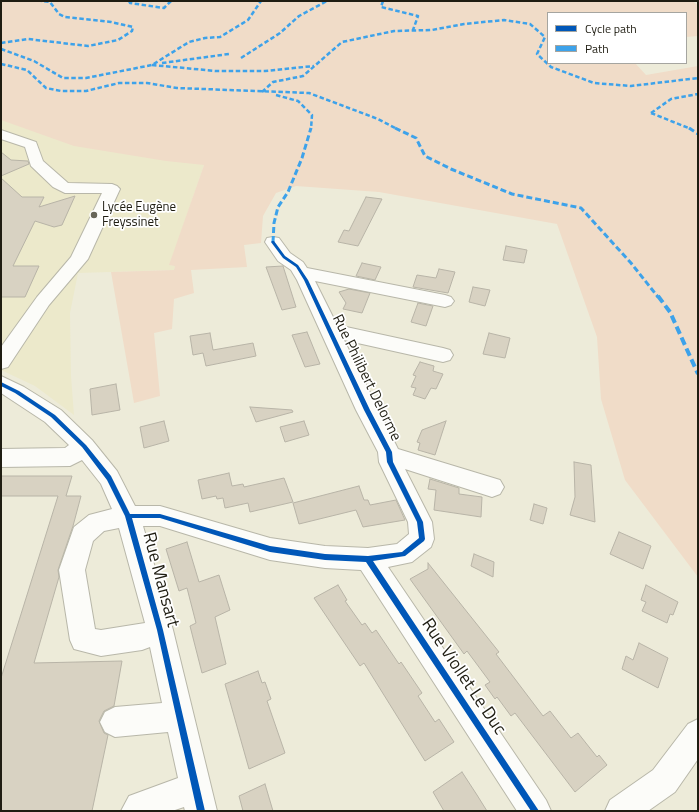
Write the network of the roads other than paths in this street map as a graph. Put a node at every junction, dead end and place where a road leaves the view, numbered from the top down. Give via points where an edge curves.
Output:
1 (1, 134) edge
2 (273, 242) dead end
3 (300, 272) junction
4 (445, 301) dead end
5 (329, 330) junction
6 (443, 355) dead end
7 (1, 362) edge
8 (6, 392) edge
9 (84, 446) junction
10 (389, 455) junction
11 (1, 458) edge
12 (492, 487) dead end
13 (128, 516) junction
14 (368, 559) junction
15 (160, 630) junction
16 (179, 716) junction
17 (115, 722) dead end
18 (698, 734) edge
19 (199, 799) edge
20 (137, 811) edge
21 (535, 811) edge
22 (621, 811) edge

1 - 7 street via 31,145 36,164 65,188 112,189 79,259 42,301
2 - 3 street, Rue Philibert Delorme
3 - 4 street
3 - 5 street, Rue Philibert Delorme
5 - 6 street
5 - 10 street, Rue Philibert Delorme
8 - 9 street, Rue Mansart via 53,416
9 - 11 street via 70,457
9 - 13 street, Rue Mansart via 109,478
10 - 12 street
10 - 14 street, Rue Philibert Delorme via 390,462 420,522 422,539 403,554
13 - 14 street, Rue Philibert Delorme via 160,516 270,549 325,557
13 - 15 street, Rue Mansart
13 - 15 street, Rue Philibert Delorme via 97,522 83,535 72,570 84,640 101,643 142,637
14 - 21 street, Rue Viollet Le Duc
15 - 16 street, Rue Mansart
16 - 17 street
16 - 19 street, Rue Mansart
18 - 22 street via 664,781
19 - 20 street via 140,807

